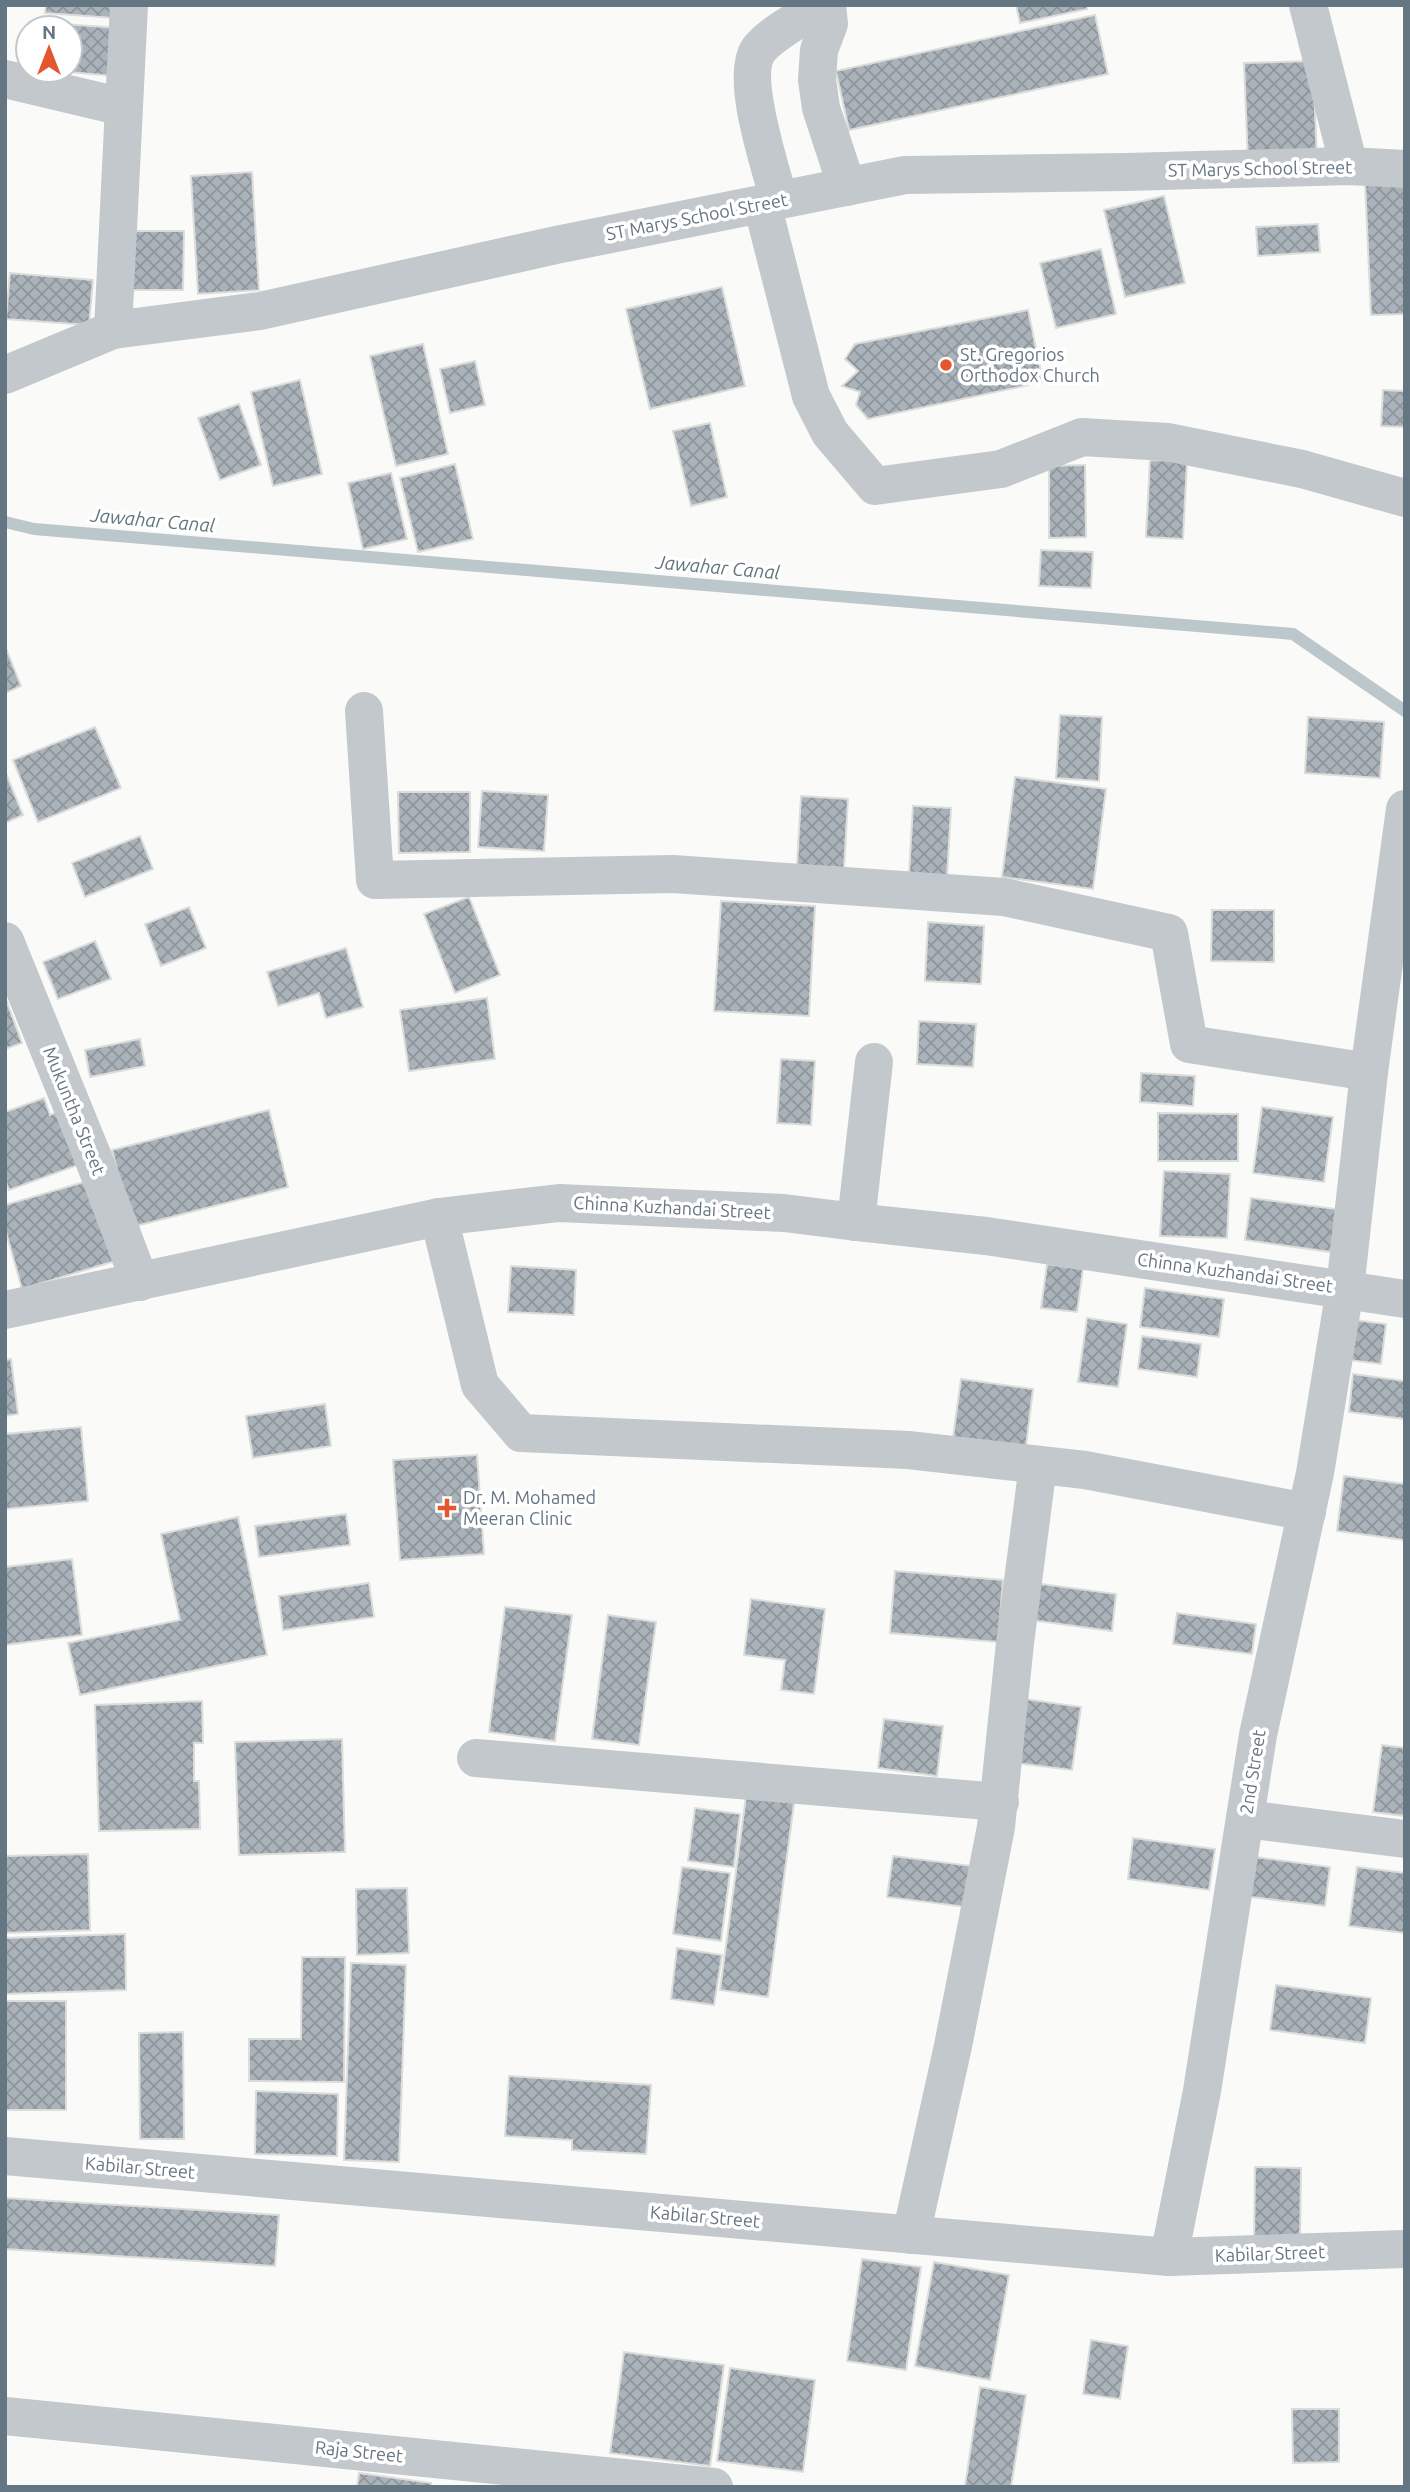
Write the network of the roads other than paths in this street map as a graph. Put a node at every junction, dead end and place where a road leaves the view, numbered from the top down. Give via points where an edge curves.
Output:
1 (129, 5) edge
2 (825, 5) edge
3 (1308, 5) edge
4 (5, 79) edge
5 (123, 107) junction
6 (1349, 166) junction
7 (1405, 169) edge
8 (847, 187) junction
9 (770, 202) junction
10 (113, 330) junction
11 (5, 375) edge
12 (1405, 498) edge
13 (364, 710) dead end
14 (1405, 808) edge
15 (5, 941) edge
16 (874, 1062) dead end
17 (1369, 1072) junction
18 (439, 1217) junction
19 (856, 1222) junction
20 (140, 1282) junction
21 (1345, 1289) junction
22 (1405, 1299) edge
23 (5, 1310) edge
24 (1038, 1465) junction
25 (1307, 1512) junction
26 (476, 1758) dead end
27 (1000, 1802) junction
28 (1245, 1819) junction
29 (1405, 1839) edge
30 (5, 2156) edge
31 (911, 2235) junction
32 (1405, 2249) edge
33 (1169, 2257) junction
34 (5, 2416) edge
35 (450, 2474) edge
36 (714, 2487) edge

1 - 5 street
2 - 8 street via 829,24 818,50 817,80 821,108
2 - 9 street via 758,50 753,66
3 - 6 street
4 - 5 street
5 - 10 street
6 - 7 street, ST Marys School Street
6 - 8 street, ST Marys School Street via 905,175
8 - 9 street, ST Marys School Street
9 - 10 street, ST Marys School Street via 260,311
9 - 12 street via 811,396 830,433 875,486 1001,469 1082,437 1167,442 1301,469
10 - 11 street, ST Marys School Street
13 - 17 street via 375,880 673,874 1004,897 1170,933 1189,1044
14 - 17 street, 2nd Street
15 - 20 street, Mukuntha Street
16 - 19 street
17 - 21 street, 2nd Street
18 - 19 street, Chinna Kuzhandai Street via 558,1203 784,1213
18 - 20 street, Chinna Kuzhandai Street
18 - 24 street via 480,1385 521,1433 908,1450
19 - 21 street, Chinna Kuzhandai Street via 986,1236
20 - 23 street, Chinna Kuzhandai Street
21 - 22 street, Chinna Kuzhandai Street
21 - 25 street, 2nd Street
24 - 25 street
24 - 27 street
25 - 28 street, 2nd Street via 1258,1735
26 - 27 street
27 - 31 street
28 - 29 street
28 - 33 street, 2nd Street via 1202,2091
30 - 31 street, Kabilar Street
31 - 33 street, Kabilar Street
32 - 33 street, Kabilar Street
34 - 35 street, Raja Street
35 - 36 street, Raja Street

